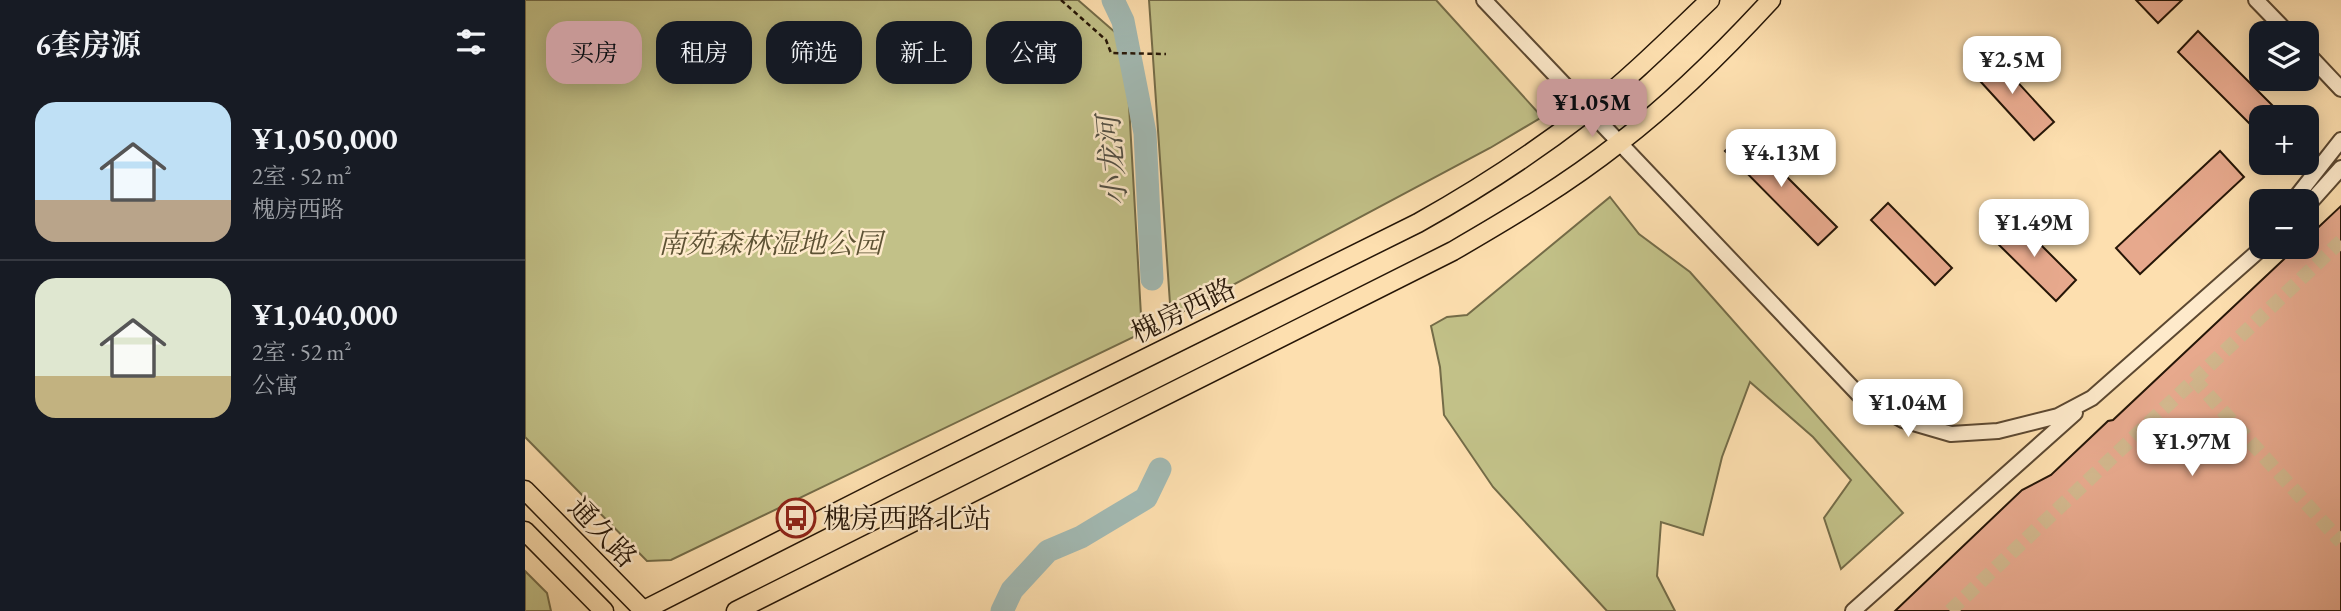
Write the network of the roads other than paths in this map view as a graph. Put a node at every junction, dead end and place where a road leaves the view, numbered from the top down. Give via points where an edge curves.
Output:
1 (1484, 0) edge
2 (1710, 0) edge
3 (1771, 0) edge
4 (2256, 0) edge
5 (2276, 21) edge
6 (2319, 66) edge
7 (2341, 89) edge
8 (1588, 111) junction
9 (2341, 140) edge
10 (1620, 142) junction
11 (2341, 168) edge
12 (2302, 189) edge
13 (2319, 193) edge
14 (2249, 259) edge
15 (2091, 398) junction
16 (525, 490) edge
17 (525, 531) edge
18 (604, 611) edge
19 (643, 611) edge
20 (736, 611) edge
21 (1853, 611) edge

1 - 8 street
2 - 8 main road, 槐房西路
3 - 10 main road via 1687,84
4 - 5 street
6 - 7 street
8 - 10 street
8 - 19 main road, 槐房西路 via 1465,197 1418,223
9 - 12 street
10 - 15 street via 1861,397 1903,420 1951,434 1998,431 2058,416
10 - 20 main road via 1514,216 1453,251
11 - 13 street
14 - 15 street
15 - 21 street
16 - 19 main road, 通久路
17 - 18 main road, 通久路

